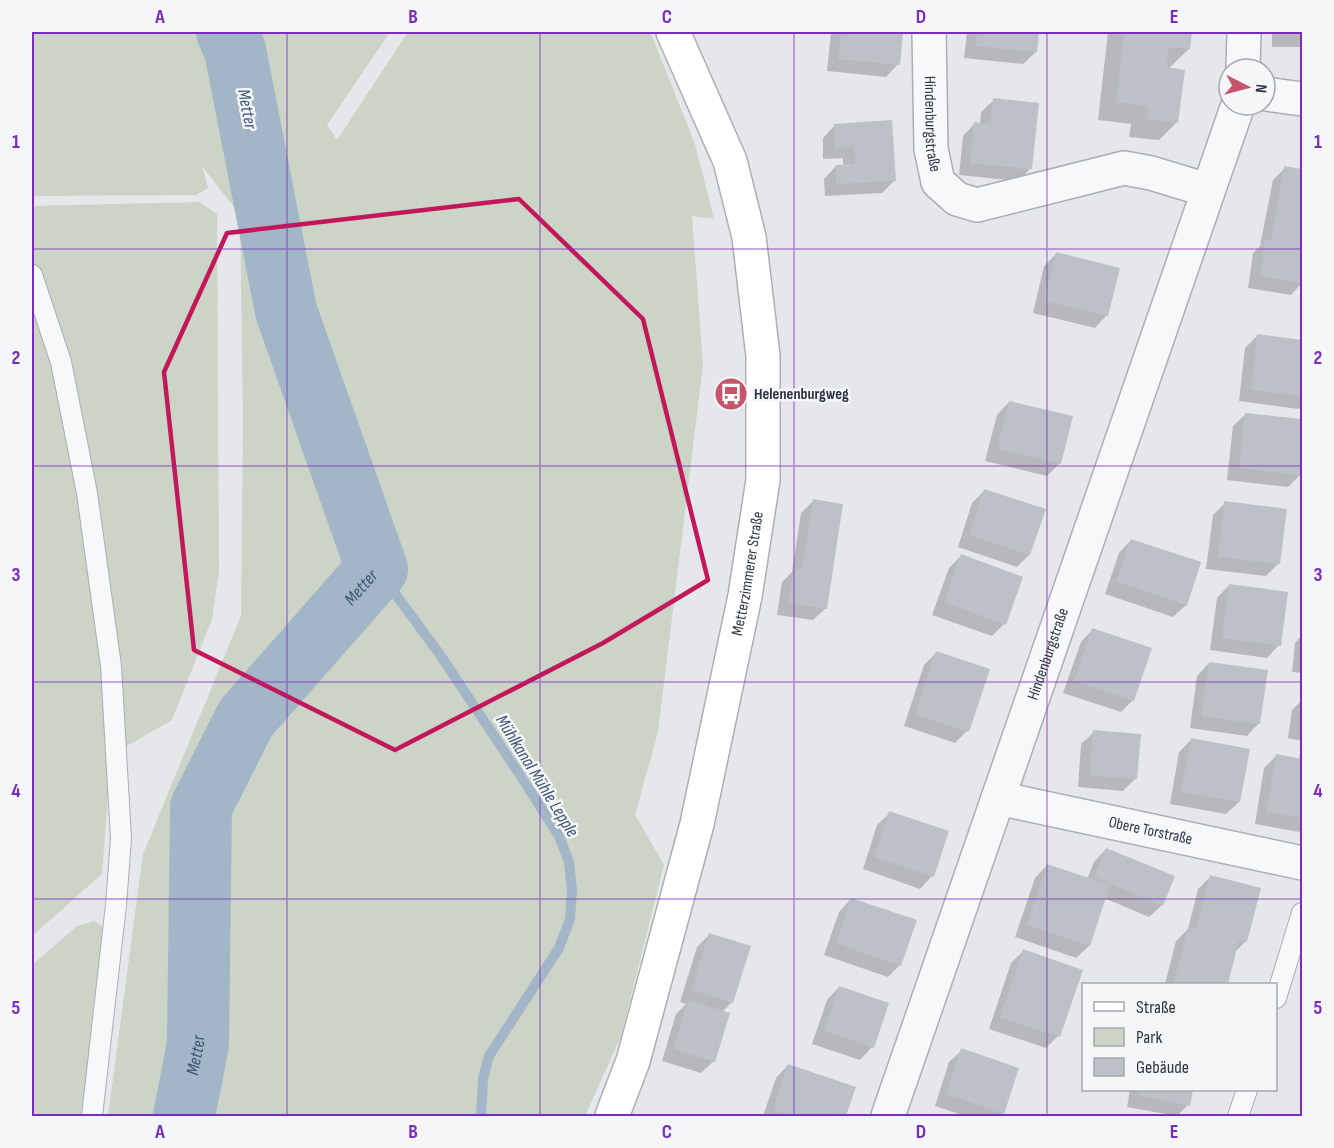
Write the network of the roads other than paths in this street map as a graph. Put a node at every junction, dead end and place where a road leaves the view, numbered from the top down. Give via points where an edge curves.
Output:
1 (673, 32) edge
2 (929, 32) edge
3 (1244, 32) edge
4 (1243, 57) edge
5 (1277, 96) edge
6 (1302, 99) edge
7 (1234, 117) edge
8 (1207, 190) junction
9 (32, 275) edge
10 (999, 798) junction
11 (1302, 863) edge
12 (1302, 913) edge
13 (1277, 992) edge
14 (1245, 1091) edge
15 (92, 1116) edge
16 (612, 1116) edge
17 (888, 1116) edge
18 (1238, 1116) edge

1 - 16 main road, Metterzimmerer Straße via 730,161 748,237 763,356 763,480 745,596 697,824 633,1061
2 - 8 street, Hindenburgstraße via 931,149 938,182 957,199 977,205 1124,168
3 - 4 street
5 - 6 street
7 - 8 street, Hindenburgstraße
8 - 10 street, Hindenburgstraße
9 - 15 lane via 63,373 87,494 111,666 121,838
10 - 11 street, Obere Torstraße
10 - 17 street, Hindenburgstraße
12 - 13 lane
14 - 18 lane

